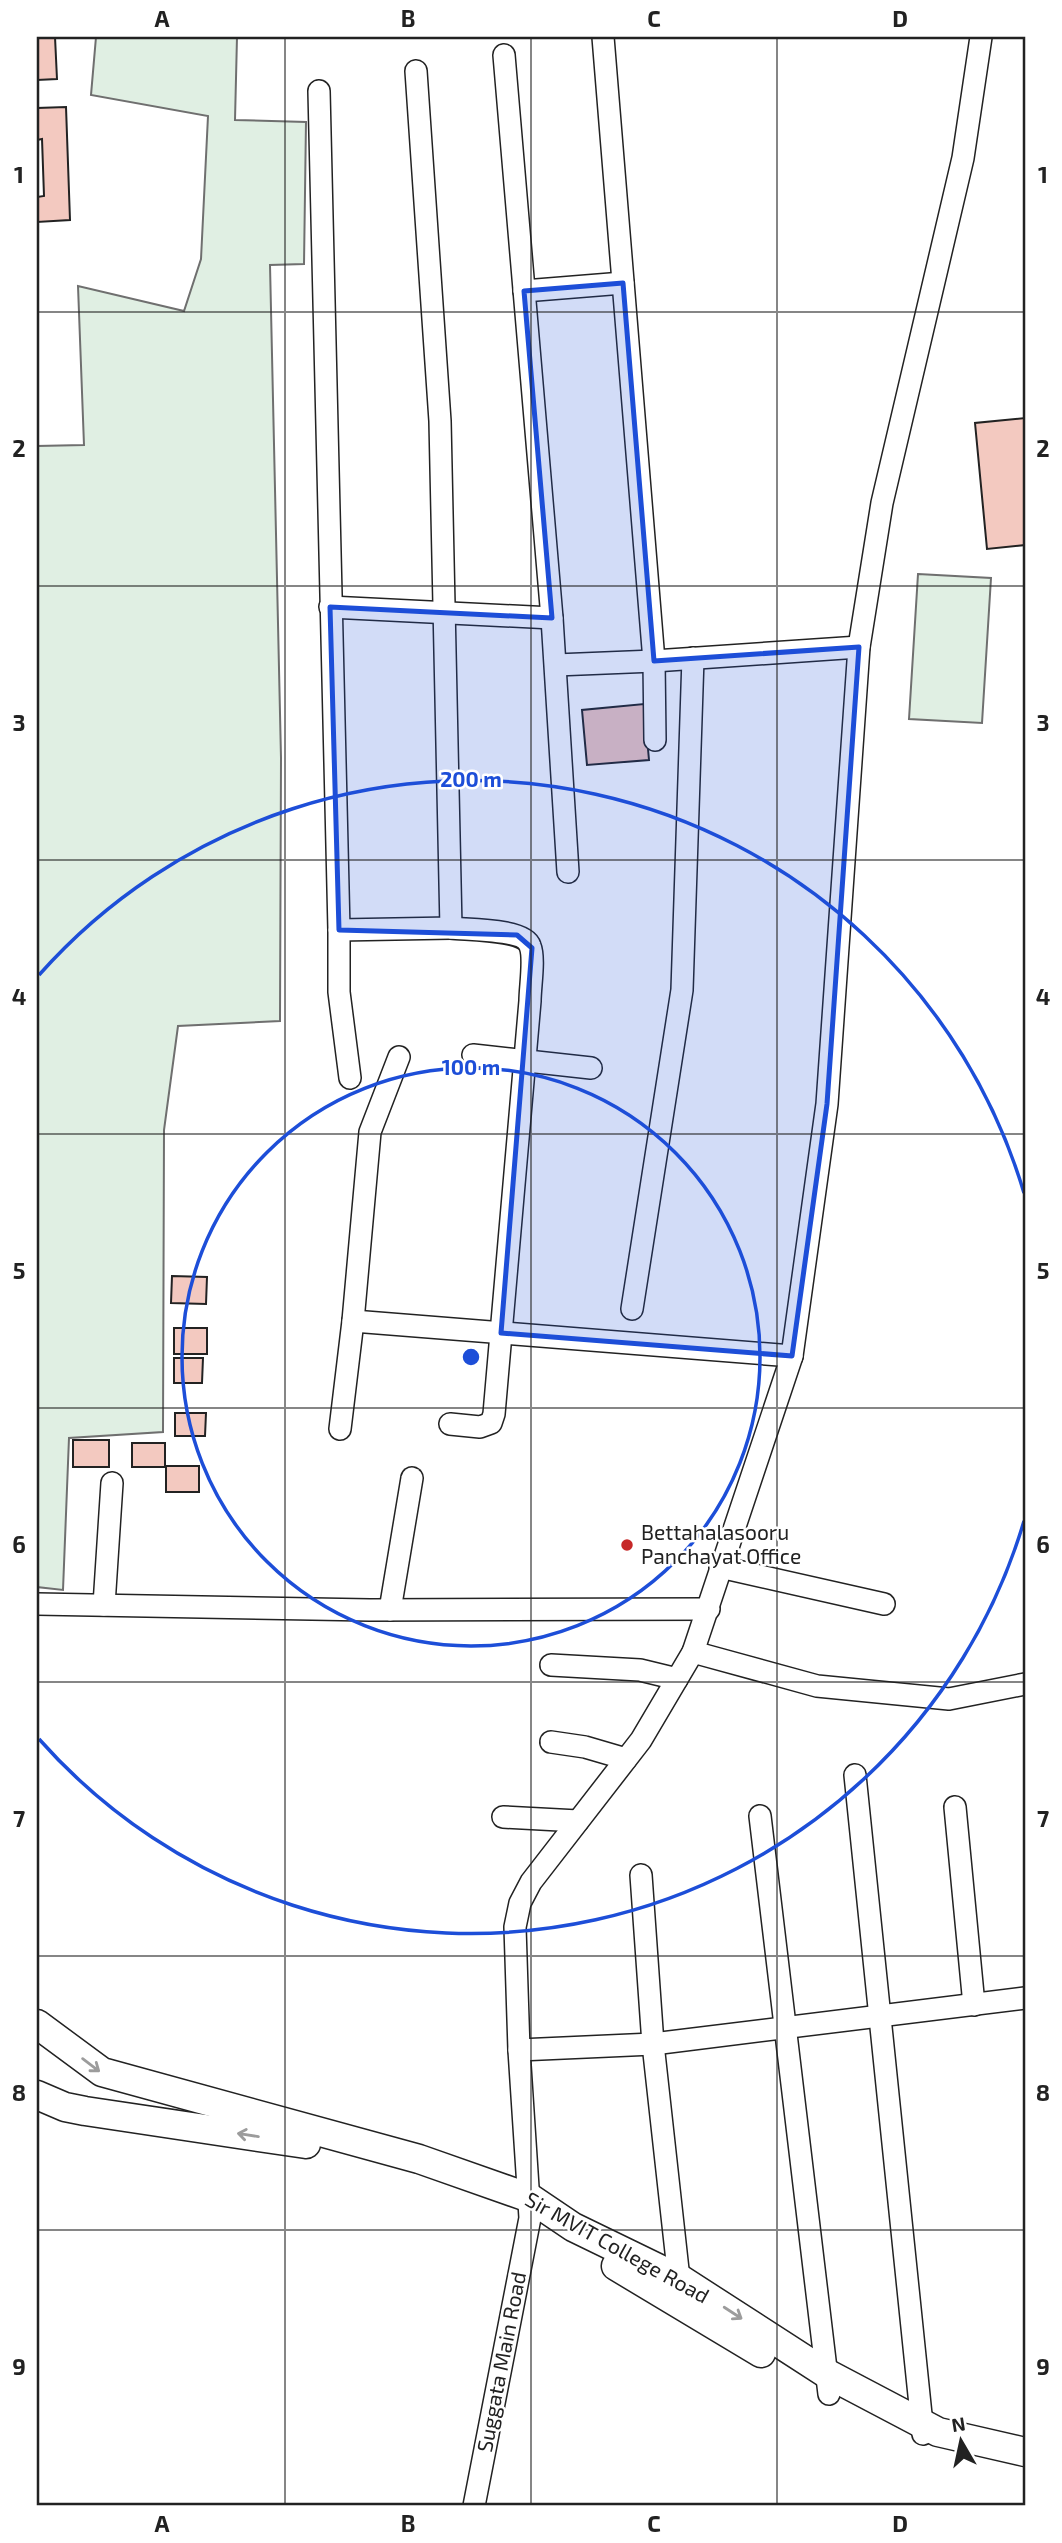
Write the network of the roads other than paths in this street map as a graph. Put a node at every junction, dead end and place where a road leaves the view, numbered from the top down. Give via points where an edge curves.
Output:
1 (603, 37) edge
2 (982, 37) edge
3 (504, 55) dead end
4 (416, 71) dead end
5 (319, 91) dead end
6 (623, 283) junction
7 (524, 290) junction
8 (330, 607) junction
9 (446, 613) junction
10 (552, 618) junction
11 (859, 647) junction
12 (693, 659) junction
13 (654, 661) junction
14 (556, 665) junction
15 (655, 740) dead end
16 (568, 872) dead end
17 (451, 928) junction
18 (339, 930) junction
19 (473, 1055) dead end
20 (399, 1057) dead end
21 (524, 1061) junction
22 (591, 1068) dead end
23 (350, 1078) dead end
24 (632, 1309) dead end
25 (353, 1321) junction
26 (501, 1333) junction
27 (792, 1356) junction
28 (450, 1424) dead end
29 (340, 1429) dead end
30 (412, 1478) dead end
31 (111, 1483) dead end
32 (720, 1567) junction
33 (37, 1604) edge
34 (884, 1604) dead end
35 (104, 1605) junction
36 (709, 1609) junction
37 (390, 1610) junction
38 (693, 1652) junction
39 (551, 1665) dead end
40 (677, 1679) junction
41 (1025, 1684) edge
42 (551, 1742) dead end
43 (626, 1759) junction
44 (855, 1775) dead end
45 (955, 1807) dead end
46 (760, 1816) dead end
47 (503, 1817) dead end
48 (578, 1821) junction
49 (641, 1875) dead end
50 (1025, 1998) edge
51 (974, 2005) junction
52 (880, 2016) junction
53 (37, 2024) edge
54 (786, 2028) junction
55 (653, 2044) junction
56 (519, 2050) junction
57 (37, 2095) edge
58 (530, 2208) junction
59 (680, 2291) junction
60 (827, 2384) junction
61 (923, 2431) junction
62 (1025, 2452) edge
63 (1025, 2468) edge
64 (474, 2506) edge

1 - 6 street
2 - 11 street, Suggata Main Road via 963,158 882,503
3 - 7 street
4 - 9 street via 440,421
5 - 8 street
6 - 7 street
6 - 13 street
7 - 10 street
8 - 9 street
8 - 18 street
9 - 10 street
9 - 17 street
10 - 14 street
11 - 12 street
11 - 27 street, Suggata Main Road via 827,1104
12 - 13 street
12 - 24 street via 682,990
13 - 14 street
13 - 15 street
14 - 16 street
17 - 18 street
17 - 21 street via 517,934 532,948
18 - 23 street via 339,992
19 - 21 street
20 - 25 street via 370,1132
21 - 22 street
21 - 26 street
25 - 26 street
25 - 29 street
26 - 27 street
26 - 28 street via 491,1423 480,1427
27 - 32 street, Suggata Main Road
30 - 37 street
31 - 35 street
32 - 34 street
32 - 36 street, Suggata Main Road
33 - 35 street
35 - 37 street
36 - 37 street
36 - 38 street, Suggata Main Road
38 - 40 street, Suggata Main Road
38 - 41 street via 817,1686 949,1699
39 - 40 street via 640,1670
40 - 43 street, Suggata Main Road
42 - 43 street
43 - 48 street, Suggata Main Road
44 - 52 street
45 - 51 street
46 - 54 street
47 - 48 street
48 - 56 street, Suggata Main Road via 520,1903 515,1927
49 - 55 street
50 - 51 street
51 - 52 street
52 - 54 street
52 - 61 street
53 -> 58 main road, Sir MVIT College Road via 102,2072 419,2159
54 - 55 street
54 - 60 street
55 - 56 street
55 - 59 street
56 - 58 street, Suggata Main Road
58 -> 57 main road, Sir MVIT College Road via 347,2150 85,2111
58 - 59 main road, Sir MVIT College Road
58 - 64 street, Suggata Main Road
59 - 60 main road, Sir MVIT College Road
60 - 61 main road, Sir MVIT College Road
61 - 62 main road, Sir MVIT College Road
61 - 63 main road, Sir MVIT College Road

